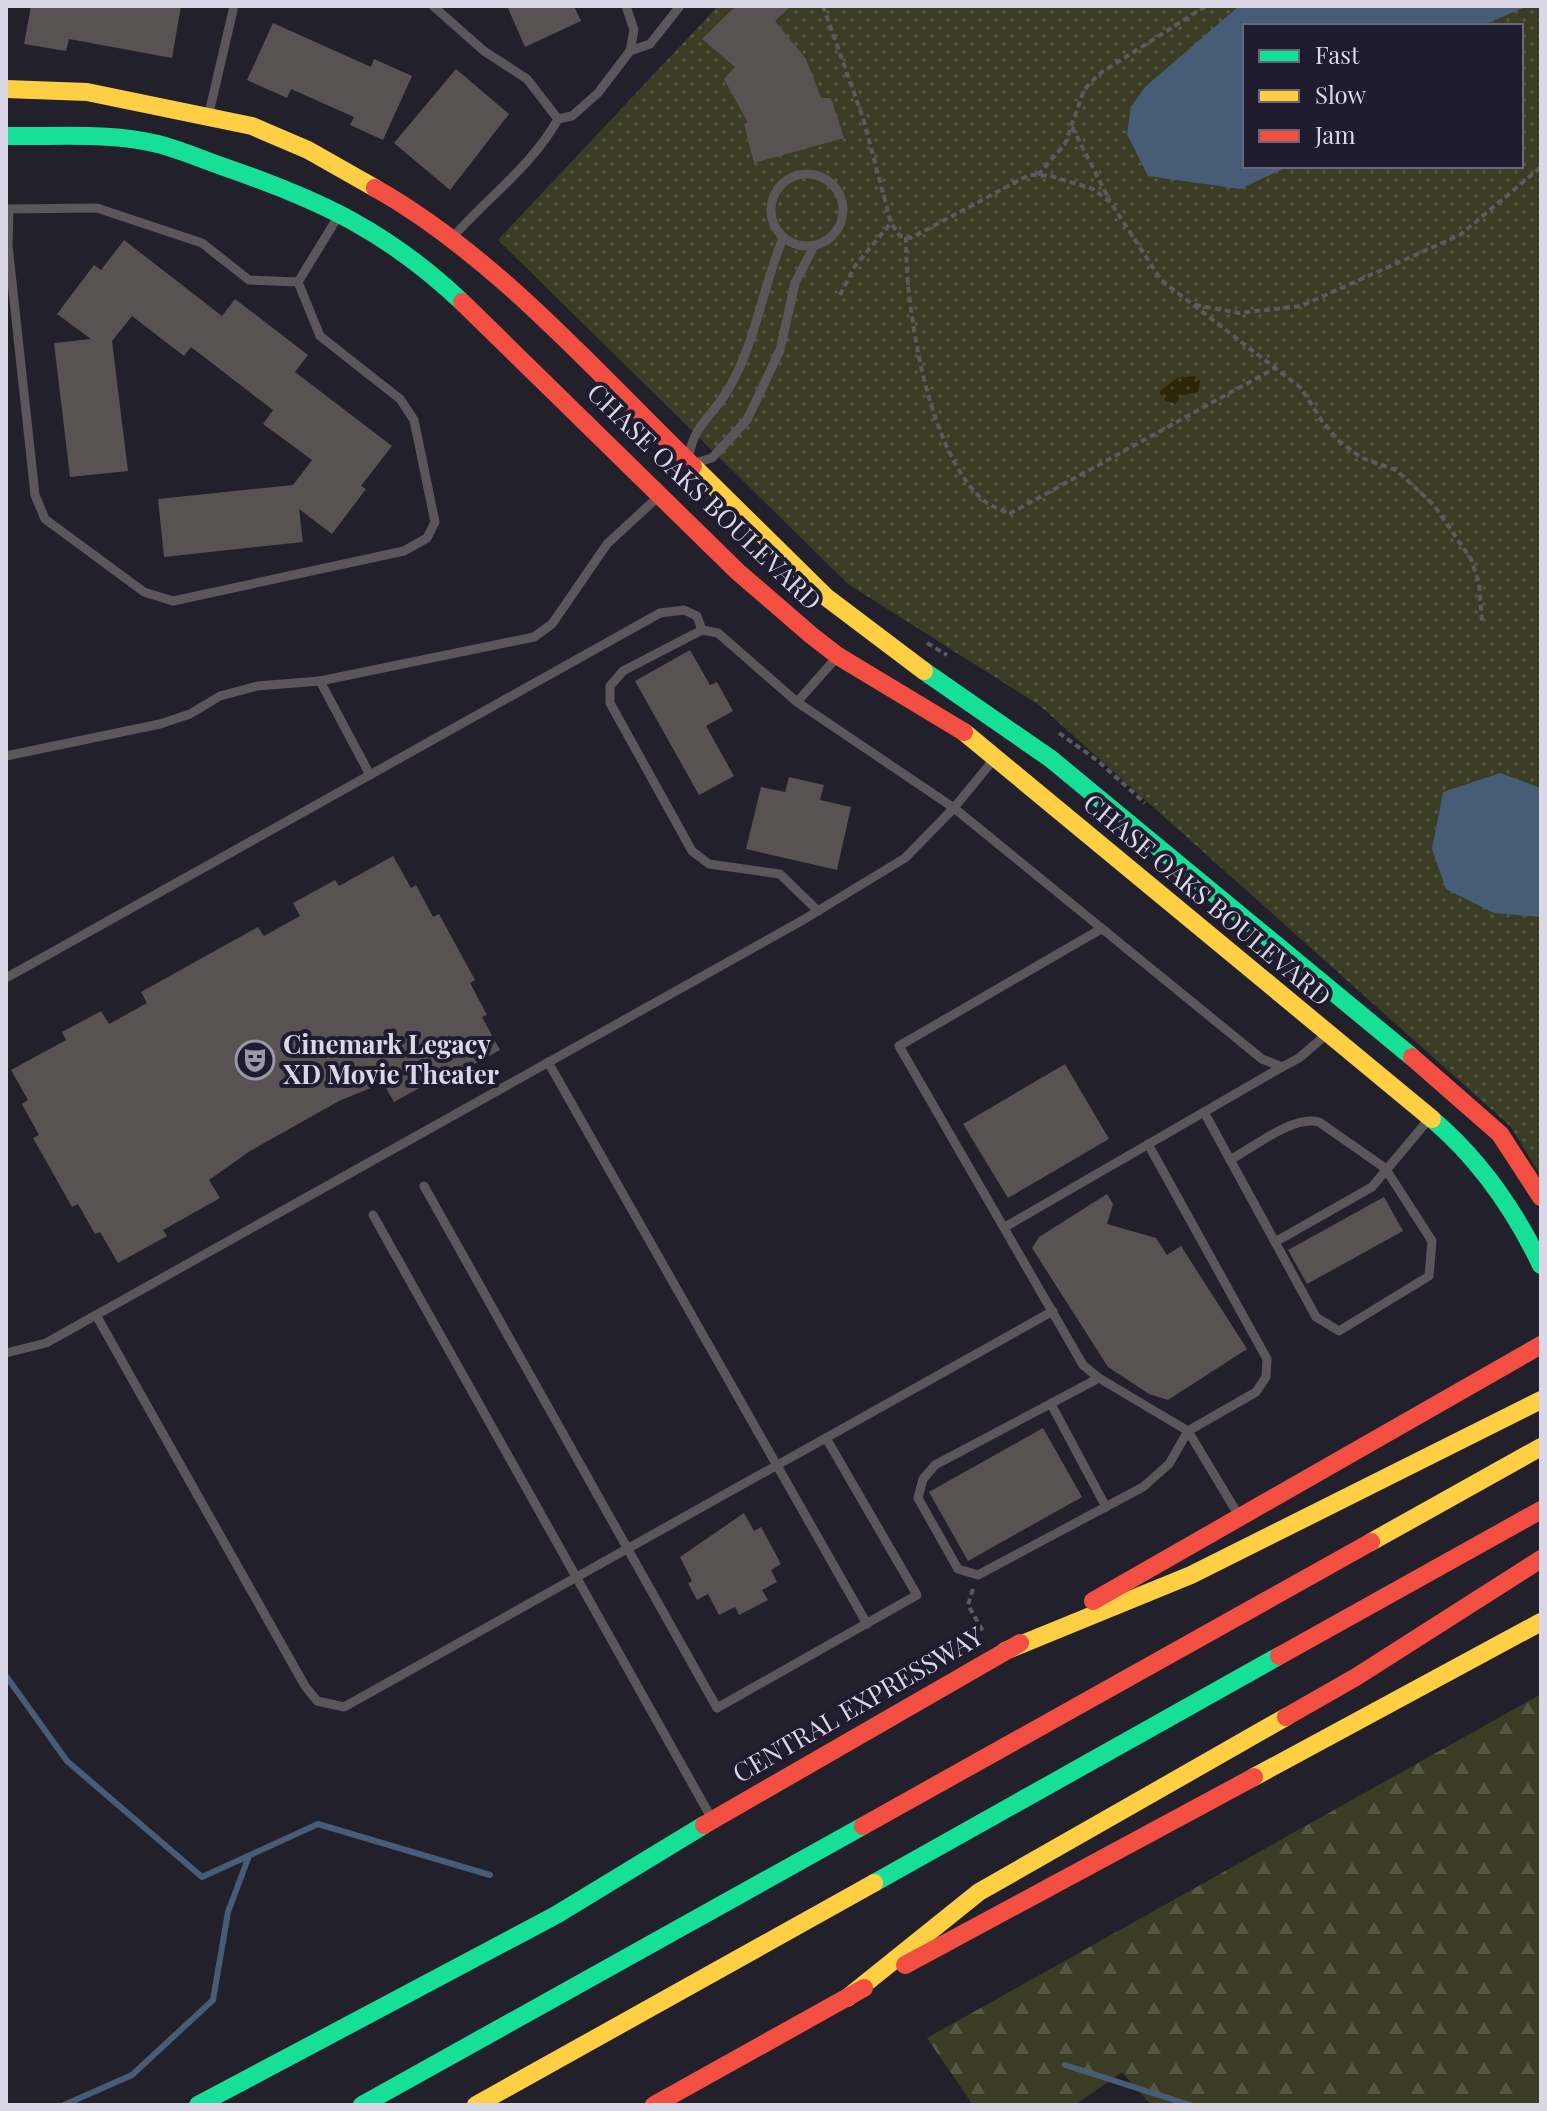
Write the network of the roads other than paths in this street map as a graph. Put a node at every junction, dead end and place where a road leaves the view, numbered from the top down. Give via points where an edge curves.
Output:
1 (234, 6) edge
2 (433, 6) edge
3 (626, 6) edge
4 (680, 6) edge
5 (630, 51) junction
6 (6, 89) edge
7 (558, 119) junction
8 (6, 136) edge
9 (201, 136) junction
10 (362, 178) junction
11 (7, 210) edge
12 (341, 212) junction
13 (452, 237) junction
14 (783, 238) junction
15 (814, 246) junction
16 (298, 282) junction
17 (674, 479) junction
18 (702, 630) junction
19 (838, 656) junction
20 (320, 681) junction
21 (797, 702) junction
22 (1014, 732) junction
23 (6, 756) edge
24 (996, 756) junction
25 (370, 775) junction
26 (954, 808) junction
27 (818, 911) junction
28 (1101, 929) junction
29 (6, 978) edge
30 (1353, 1007) junction
31 (1327, 1034) junction
32 (548, 1062) junction
33 (1282, 1067) junction
34 (1204, 1112) junction
35 (1431, 1116) junction
36 (1148, 1144) junction
37 (1230, 1160) junction
38 (1385, 1168) junction
39 (424, 1186) dead end
40 (1541, 1197) edge
41 (373, 1215) dead end
42 (1005, 1227) junction
43 (1275, 1242) junction
44 (1541, 1265) edge
45 (1053, 1311) junction
46 (96, 1315) junction
47 (1541, 1345) edge
48 (6, 1353) edge
49 (1099, 1378) junction
50 (1541, 1400) edge
51 (1051, 1404) junction
52 (1188, 1431) junction
53 (826, 1438) junction
54 (1541, 1447) edge
55 (775, 1466) junction
56 (1106, 1507) junction
57 (1541, 1510) edge
58 (1240, 1518) junction
59 (627, 1549) junction
60 (1541, 1559) edge
61 (576, 1577) junction
62 (1541, 1622) edge
63 (867, 1624) junction
64 (1005, 1651) junction
65 (712, 1819) junction
66 (847, 1998) junction
67 (198, 2105) edge
68 (362, 2105) edge
69 (476, 2105) edge
70 (654, 2105) edge

1 - 9 lane
2 - 7 lane via 484,51 527,79
3 - 5 lane via 634,30
4 - 5 lane via 650,44
5 - 7 lane via 598,93 572,116
6 - 9 main road, CHASE OAKS BOULEVARD via 87,92
7 - 13 lane via 544,144
8 - 9 main road, CHASE OAKS BOULEVARD via 157,144
9 - 10 main road, CHASE OAKS BOULEVARD via 252,126
9 - 12 main road, CHASE OAKS BOULEVARD
10 - 12 main road
10 - 13 main road, CHASE OAKS BOULEVARD
11 - 16 lane via 97,208 202,243 249,280
11 - 16 lane via 35,495 45,519 144,592 173,601 404,551 427,538 435,522 414,420 400,399 320,336
12 - 16 lane
12 - 17 main road, CHASE OAKS BOULEVARD via 429,271
13 - 17 main road, CHASE OAKS BOULEVARD via 539,316
14 - 15 lane
14 - 15 lane via 771,215 776,190 796,175 820,176 840,195 843,211 840,227
14 - 17 lane via 745,358 723,398 692,435
15 - 17 lane via 795,283 780,350 747,420 712,458
17 - 19 main road, CHASE OAKS BOULEVARD via 738,572
17 - 20 lane via 607,544 552,624 534,637
17 - 22 main road, CHASE OAKS BOULEVARD via 919,668
18 - 21 lane via 718,633
18 - 25 lane via 697,616 684,610 660,613
18 - 27 lane via 623,671 610,686 610,703 692,851 709,864 780,874
19 - 21 lane
19 - 24 main road, CHASE OAKS BOULEVARD via 950,722
20 - 23 lane via 257,686 220,696 160,724
20 - 25 lane
21 - 26 lane
22 - 24 main road
22 - 30 main road, CHASE OAKS BOULEVARD
24 - 26 lane
24 - 31 main road, CHASE OAKS BOULEVARD
25 - 29 lane
26 - 27 lane via 905,858
26 - 28 lane
27 - 32 lane
28 - 33 lane via 1262,1059
28 - 42 lane via 899,1046
30 - 31 main road
30 - 40 main road, CHASE OAKS BOULEVARD via 1500,1134
31 - 33 lane
31 - 35 main road, CHASE OAKS BOULEVARD
32 - 46 lane
32 - 55 lane
33 - 34 lane
34 - 36 lane
34 - 37 lane
35 - 38 lane
35 - 44 main road, CHASE OAKS BOULEVARD via 1456,1139 1521,1223
36 - 42 lane
36 - 52 lane via 1267,1359 1266,1377 1256,1392
37 - 38 lane via 1309,1119
37 - 43 lane
38 - 43 lane via 1372,1187
38 - 43 lane via 1432,1241 1429,1276 1339,1331 1316,1317
39 - 59 lane
41 - 61 lane
42 - 45 lane
45 - 49 lane via 1083,1365
45 - 53 lane
46 - 48 lane via 46,1343
46 - 61 lane via 317,1701 344,1707
47 - 58 main road, CENTRAL EXPRESSWAY
49 - 51 lane
49 - 52 lane
50 - 64 main road via 1191,1575
51 - 56 lane
51 - 56 lane via 935,1465 923,1479 918,1498 958,1569 978,1575
52 - 56 lane via 1169,1464 1143,1487
52 - 58 lane
53 - 55 lane
53 - 63 lane via 917,1595
54 - 68 main road
55 - 59 lane
55 - 63 lane
57 - 69 main road
58 - 64 main road, CENTRAL EXPRESSWAY
59 - 61 lane
59 - 63 lane via 717,1708
60 - 66 main road via 1356,1677 979,1892
61 - 65 lane
62 - 66 main road
64 - 65 main road, CENTRAL EXPRESSWAY
65 - 67 main road, CENTRAL EXPRESSWAY via 556,1915
66 - 70 main road

